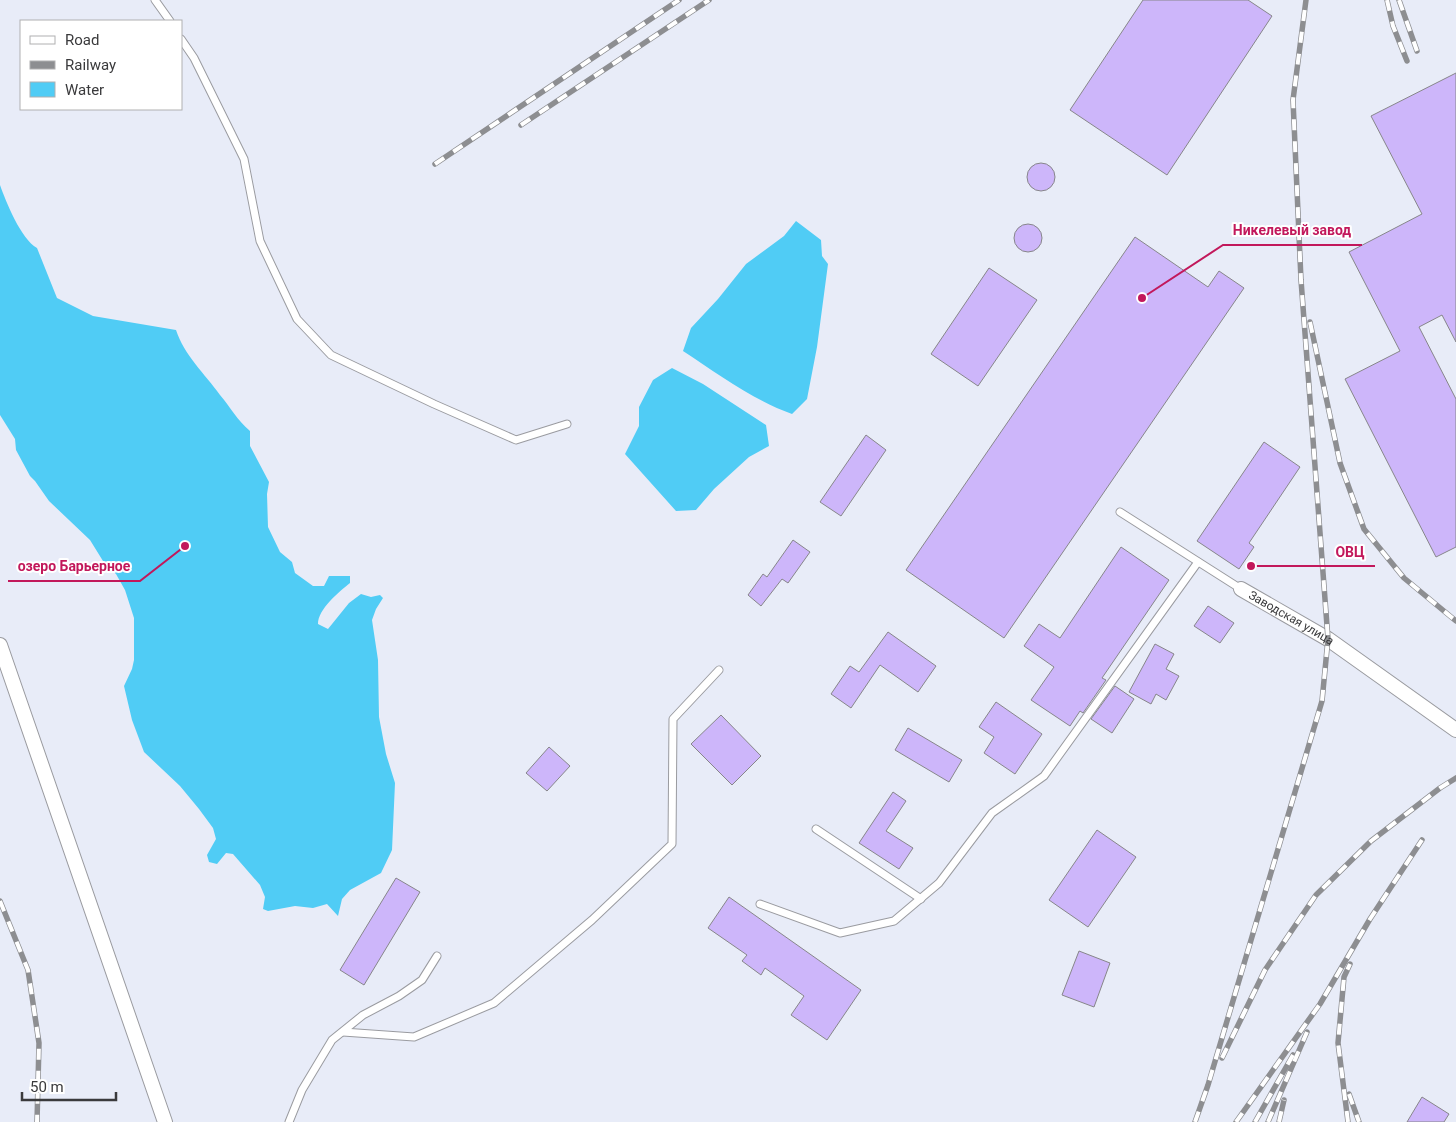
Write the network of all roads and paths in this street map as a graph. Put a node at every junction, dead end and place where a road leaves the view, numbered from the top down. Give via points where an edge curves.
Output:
1 (156, 0) edge
2 (169, 20) edge
3 (182, 40) edge
4 (567, 424) dead end
5 (1120, 512) dead end
6 (1198, 562) junction
7 (1241, 589) joint
8 (0, 645) edge
9 (719, 670) dead end
10 (1456, 730) edge
11 (816, 829) dead end
12 (920, 899) junction
13 (760, 904) dead end
14 (437, 956) dead end
15 (343, 1032) junction
16 (165, 1122) edge
17 (289, 1122) edge

1 - 2 lane
3 - 4 lane via 194,58 244,159 260,241 272,267 297,319 331,355 516,440
5 - 6 lane, Заводская улица
6 - 7 lane, Заводская улица
6 - 12 lane via 1044,776 992,813 939,883
7 - 10 street, Заводская улица via 1328,639
8 - 16 street
9 - 15 lane via 673,719 672,844 592,920 494,1003 414,1037
11 - 12 lane
12 - 13 lane via 894,921 840,933
14 - 15 lane via 422,980 363,1015
15 - 17 lane via 332,1040 302,1090

